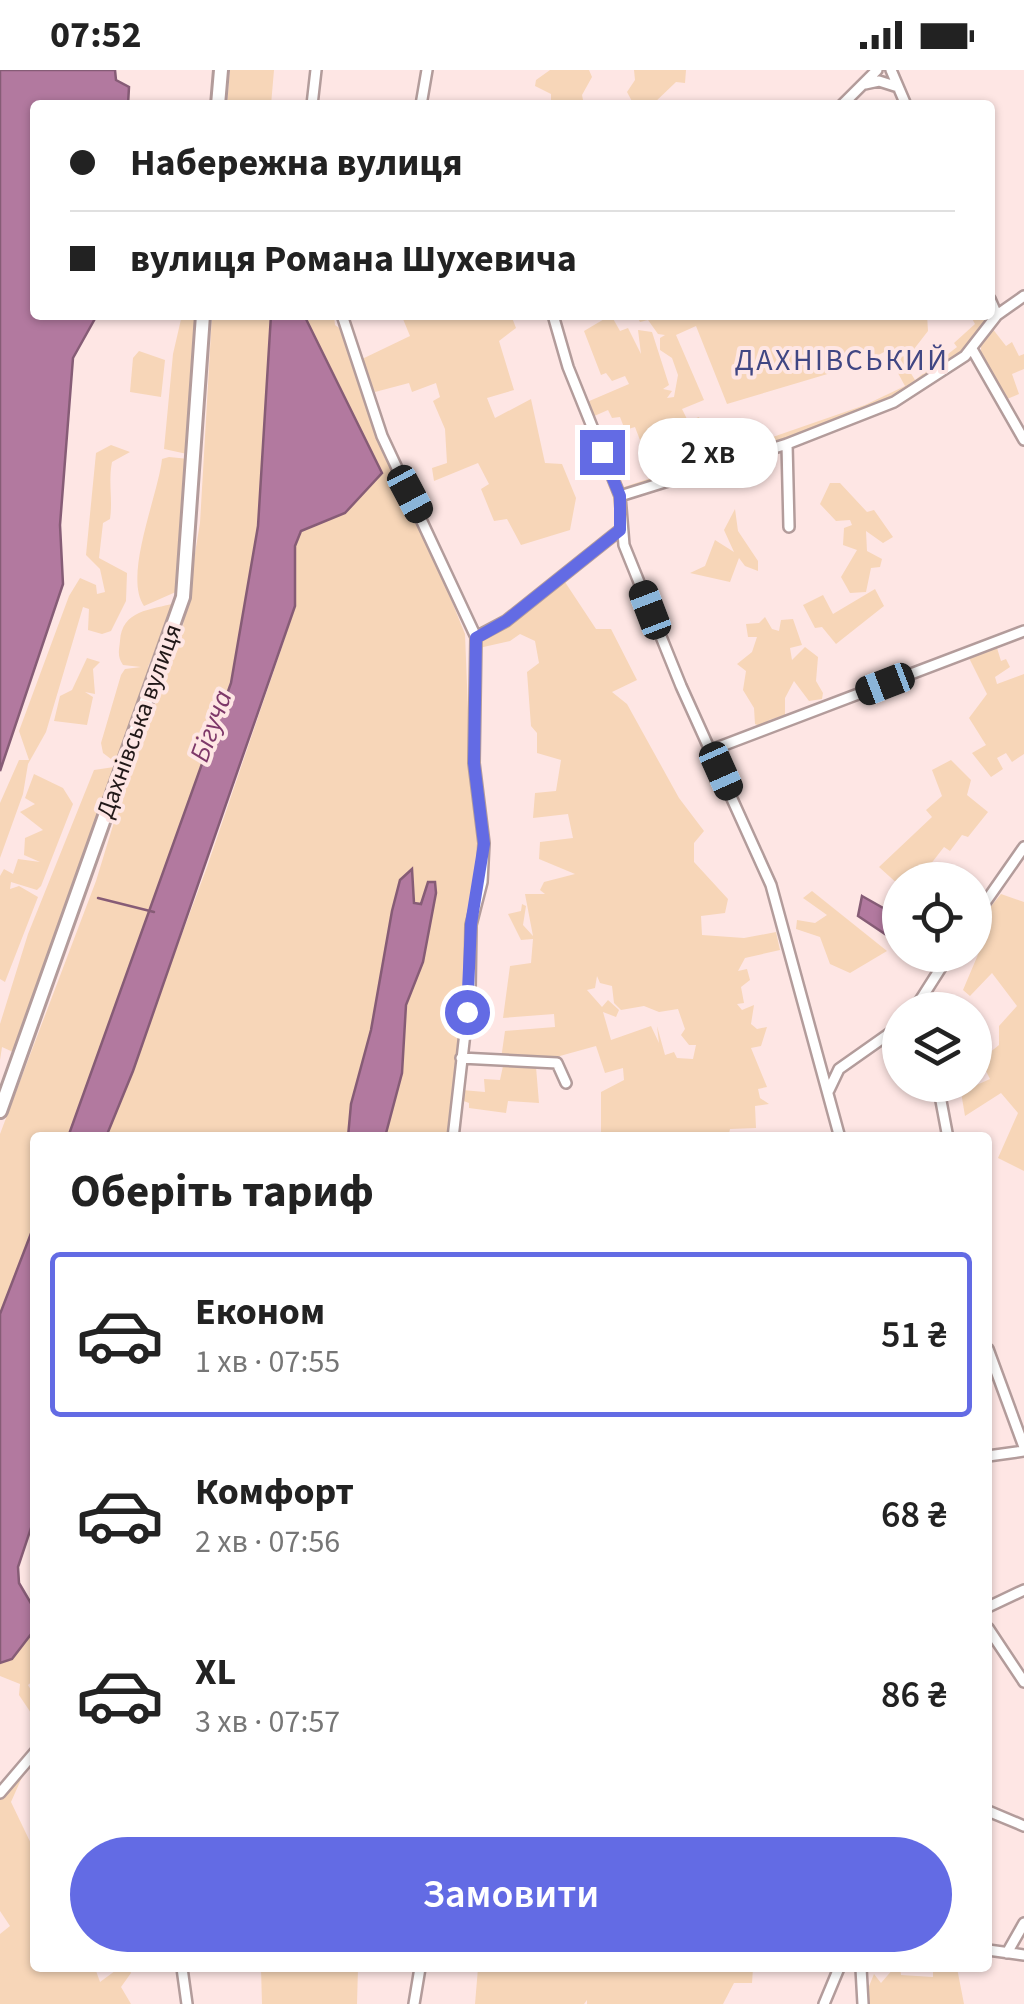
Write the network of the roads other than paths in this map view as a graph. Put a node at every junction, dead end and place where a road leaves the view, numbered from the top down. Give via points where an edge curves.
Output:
1 (221, 70) edge
2 (316, 70) edge
3 (427, 70) edge
4 (877, 70) edge
5 (891, 70) edge
6 (862, 84) junction
7 (898, 88) junction
8 (218, 100) edge
9 (313, 100) edge
10 (422, 100) edge
11 (847, 100) edge
12 (904, 100) edge
13 (1024, 296) edge
14 (995, 310) edge
15 (997, 315) junction
16 (995, 318) edge
17 (203, 320) edge
18 (344, 320) edge
19 (558, 320) edge
20 (993, 320) edge
21 (972, 349) junction
22 (1024, 440) edge
23 (787, 444) junction
24 (620, 496) junction
25 (789, 528) dead end
26 (620, 530) junction
27 (1024, 632) edge
28 (476, 638) junction
29 (711, 750) junction
30 (1024, 847) edge
31 (992, 893) edge
32 (882, 1038) edge
33 (461, 1058) junction
34 (820, 1058) junction
35 (842, 1066) junction
36 (566, 1084) dead end
37 (828, 1090) junction
38 (941, 1102) edge
39 (0, 1111) edge
40 (454, 1132) edge
41 (838, 1132) edge
42 (947, 1132) edge
43 (992, 1360) edge
44 (1024, 1449) edge
45 (992, 1455) edge
46 (1024, 1590) edge
47 (992, 1605) edge
48 (992, 1634) edge
49 (1024, 1682) edge
50 (30, 1758) edge
51 (0, 1793) edge
52 (992, 1813) edge
53 (1024, 1826) edge
54 (1024, 1924) edge
55 (992, 1951) edge
56 (1007, 1953) junction
57 (1024, 1955) edge
58 (183, 1972) edge
59 (419, 1972) edge
60 (837, 1972) edge
61 (861, 1972) edge
62 (187, 2004) edge
63 (414, 2004) edge
64 (824, 2004) edge
65 (863, 2004) edge

1 - 8 street
2 - 9 street
3 - 10 street
4 - 6 street
5 - 7 street
6 - 7 street
6 - 11 street
7 - 12 street
13 - 15 street
14 - 15 street
15 - 16 street
17 - 39 street, Дахнівська вулиця via 183,597
18 - 28 street via 382,436
19 - 24 street via 568,367
20 - 21 street
21 - 22 street
21 - 23 street via 894,402
23 - 24 street
23 - 25 street
24 - 26 street
26 - 28 street
26 - 29 street
27 - 29 street
28 - 33 street via 474,763 484,844
29 - 34 street via 771,885
30 - 31 street
32 - 35 street
33 - 36 street via 557,1063
33 - 40 street
34 - 35 street
34 - 37 street
35 - 37 street
37 - 41 street
38 - 42 street
43 - 44 street
44 - 45 street
46 - 47 street
48 - 49 street
50 - 51 street
52 - 53 street
54 - 56 street
55 - 56 street
56 - 57 street
58 - 62 street
59 - 63 street
60 - 64 street
61 - 65 street

